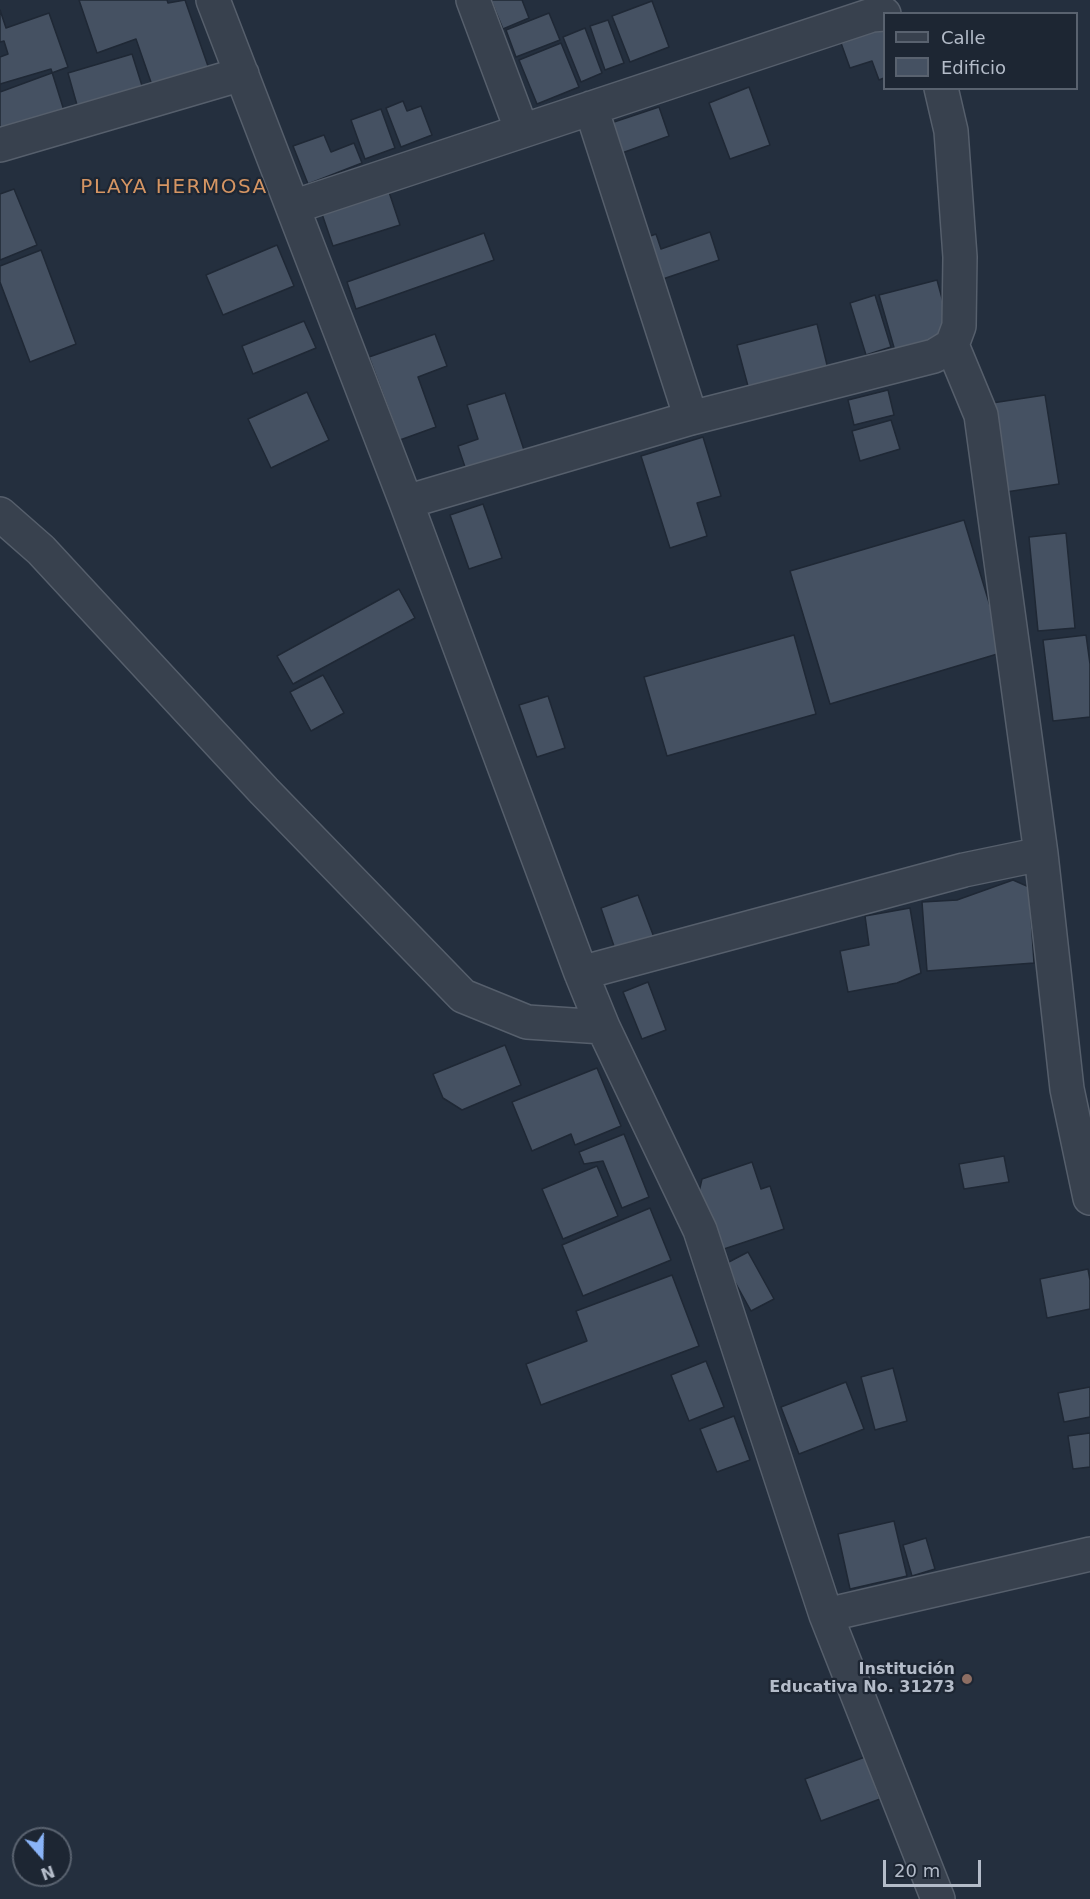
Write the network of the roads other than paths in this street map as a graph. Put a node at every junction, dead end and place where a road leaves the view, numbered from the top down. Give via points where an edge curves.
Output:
1 (213, 0) edge
2 (474, 0) edge
3 (883, 14) edge
4 (242, 74) junction
5 (941, 90) edge
6 (591, 108) junction
7 (522, 131) junction
8 (0, 145) edge
9 (293, 207) junction
10 (952, 345) junction
11 (691, 418) junction
12 (406, 502) junction
13 (0, 514) edge
14 (1041, 854) junction
15 (581, 973) junction
16 (603, 1027) junction
17 (1090, 1198) edge
18 (1090, 1554) edge
19 (826, 1615) junction
20 (938, 1899) edge

1 - 4 street
2 - 7 street
3 - 6 street
4 - 8 street
4 - 9 street
5 - 10 street via 951,131 960,257 959,326
6 - 7 street
6 - 11 street
7 - 9 street
9 - 12 street
10 - 11 street via 934,356
10 - 14 street via 981,415
11 - 12 street
12 - 15 street
13 - 16 street via 41,550 264,791 463,996 527,1022
14 - 15 street via 964,870
14 - 17 street via 1067,1089
15 - 16 street
16 - 19 street via 700,1230
18 - 19 street
19 - 20 street

